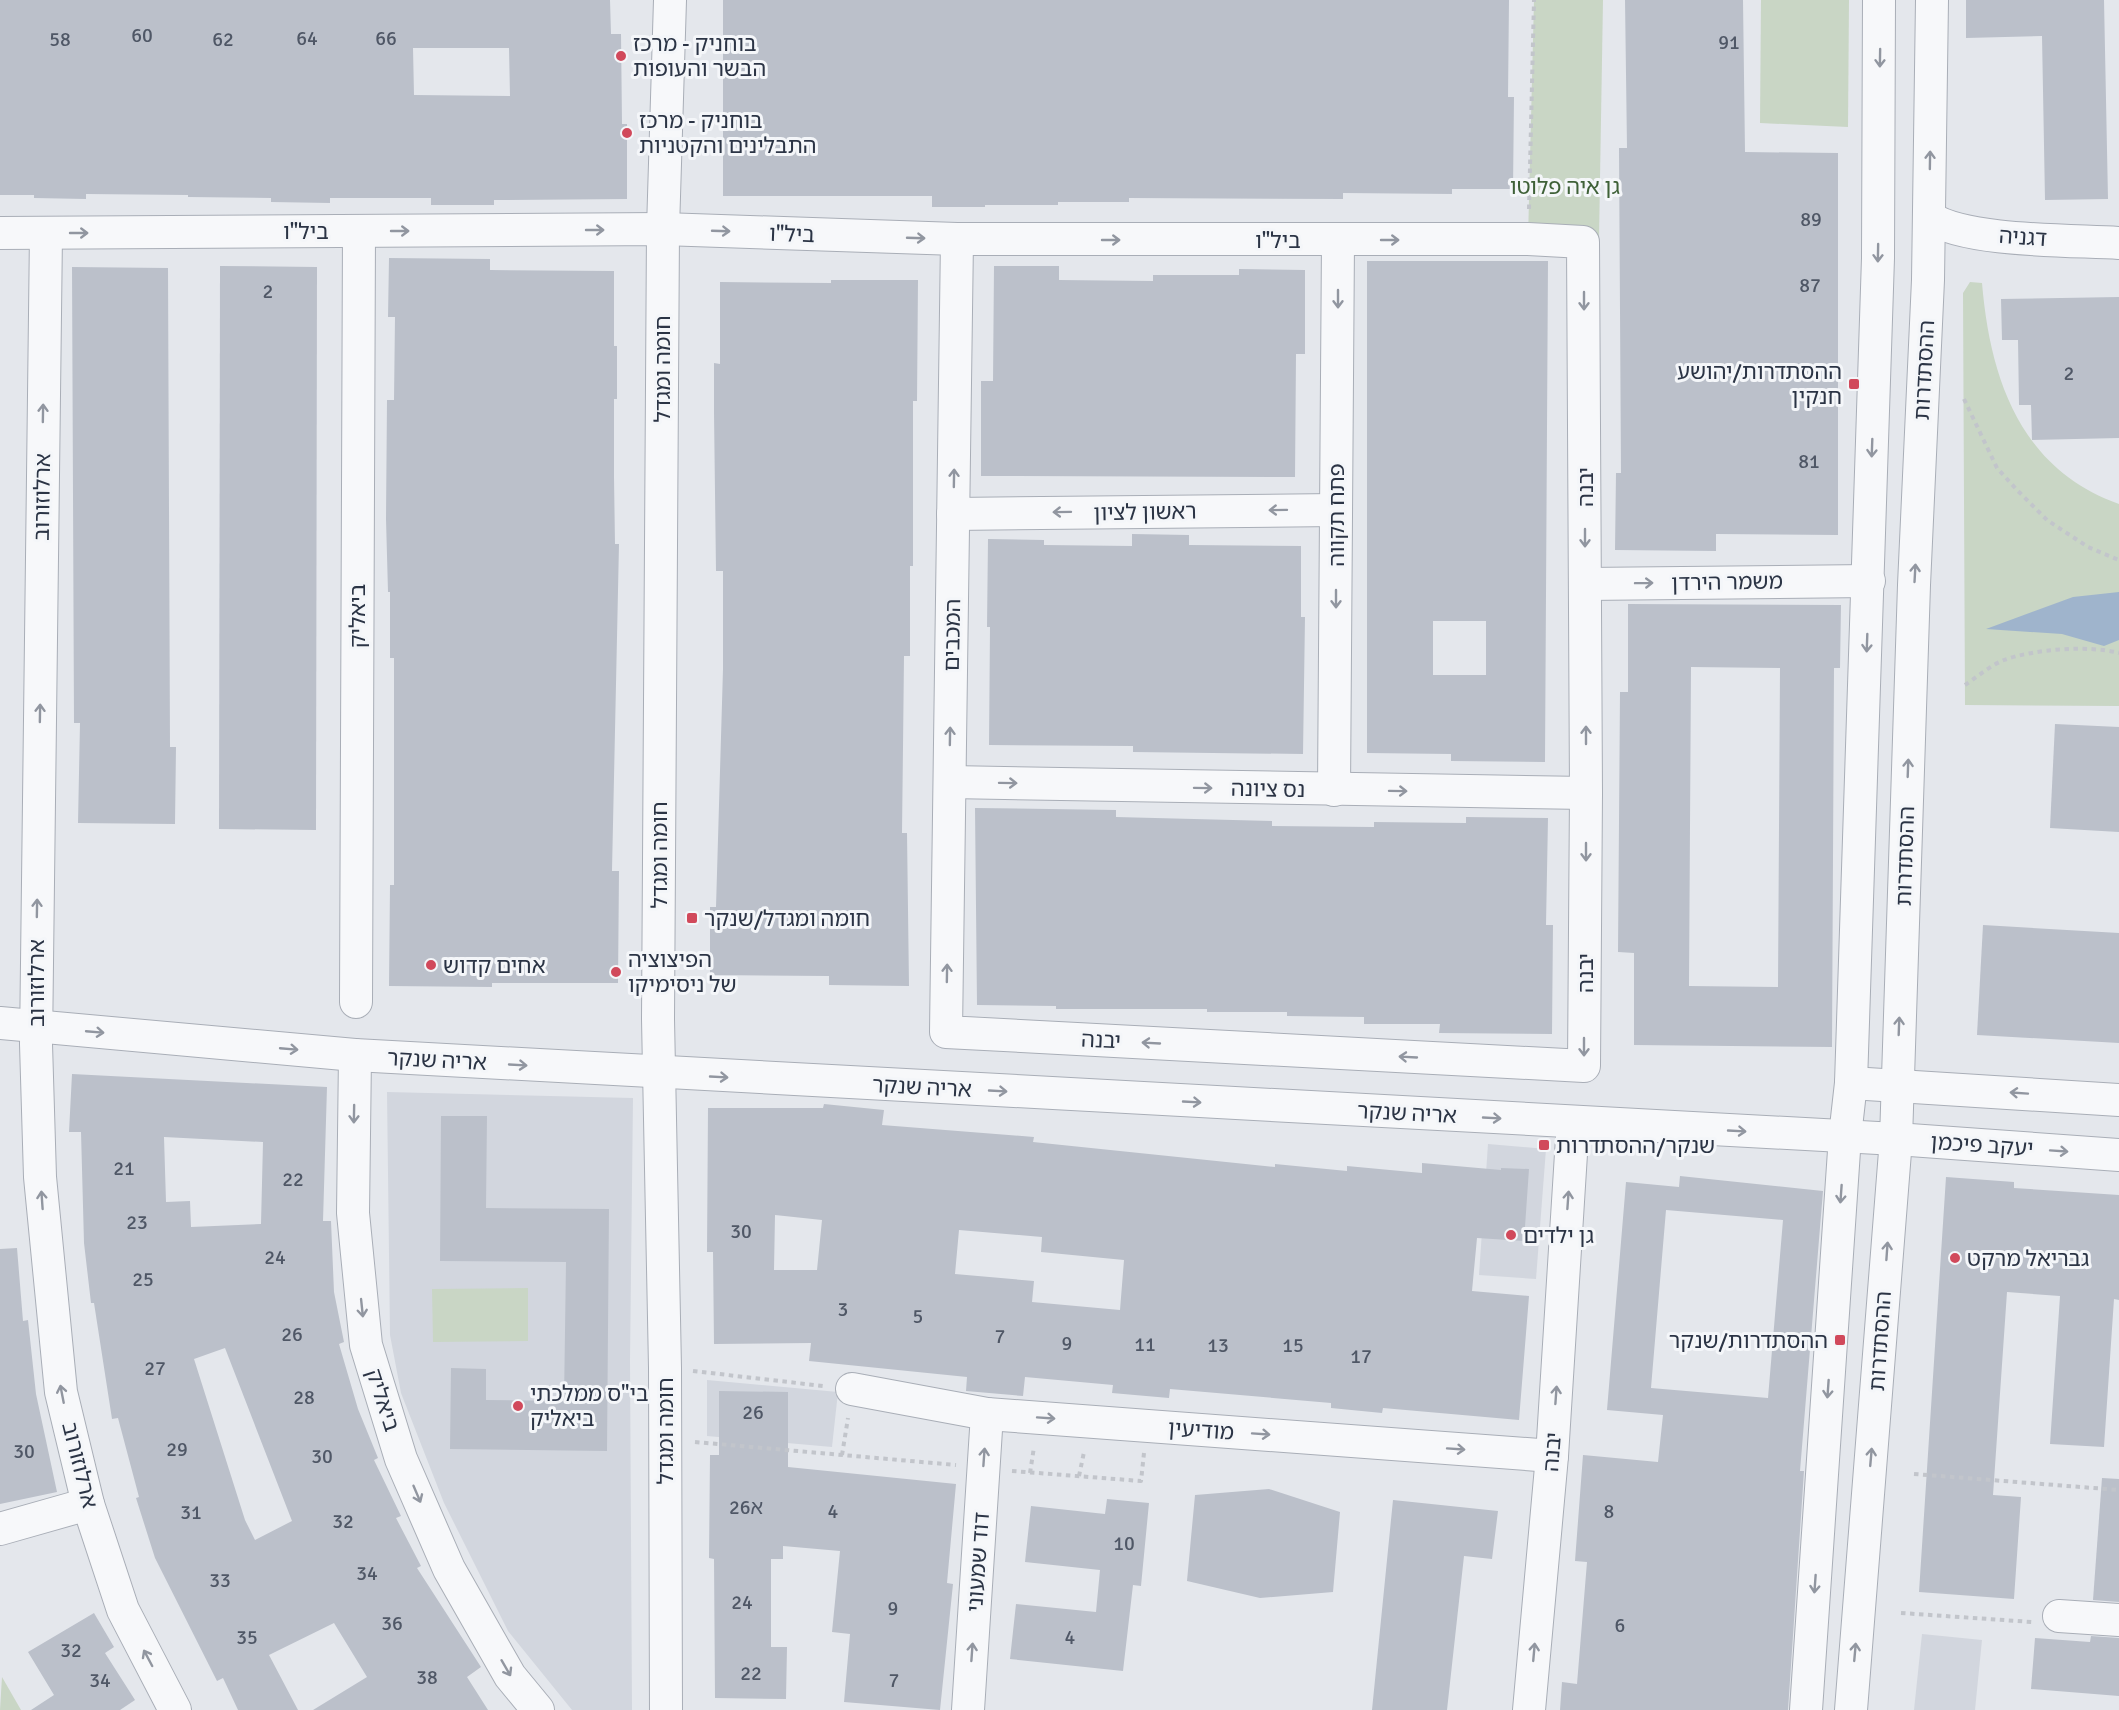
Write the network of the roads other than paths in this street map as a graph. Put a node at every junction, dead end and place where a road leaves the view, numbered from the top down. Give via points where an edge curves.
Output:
1 (670, 0) edge
2 (1932, 0) edge
3 (1876, 8) edge
4 (1929, 218) junction
5 (663, 230) junction
6 (359, 231) junction
7 (0, 233) edge
8 (46, 233) junction
9 (1975, 233) junction
10 (957, 239) junction
11 (1338, 241) junction
12 (1583, 242) joint
13 (2119, 243) edge
14 (1928, 280) junction
15 (1336, 510) junction
16 (953, 513) junction
17 (1869, 581) junction
18 (1585, 584) junction
19 (950, 782) junction
20 (1334, 790) junction
21 (1586, 793) junction
22 (356, 1002) dead end
23 (0, 1023) edge
24 (36, 1027) junction
25 (946, 1032) joint
26 (355, 1055) junction
27 (661, 1074) junction
28 (1851, 1083) junction
29 (1897, 1084) junction
30 (2119, 1100) edge
31 (1573, 1122) junction
32 (1845, 1136) junction
33 (1896, 1139) junction
34 (2119, 1155) edge
35 (852, 1389) road end
36 (987, 1414) junction
37 (1552, 1456) junction
38 (88, 1504) junction
39 (0, 1529) edge
40 (2049, 1619) road end
41 (2119, 1620) edge
42 (175, 1710) edge
43 (537, 1710) edge
44 (666, 1710) edge
45 (968, 1710) edge
46 (1529, 1710) edge
47 (1806, 1710) edge
48 (1851, 1710) edge

1 - 5 street, חומה ומגדל
4 -> 2 street, ההסתדרות
3 -> 17 street, ההסתדרות via 1878,258
4 - 9 street, דגניה via 1940,225
4 - 14 street, ההסתדרות
6 -> 5 street, ביל"ו
5 -> 10 street, ביל"ו
5 - 27 street, חומה ומגדל via 658,1019
8 -> 6 street, ביל"ו
6 - 22 street, ביאליק
7 - 8 street, ביל"ו
24 -> 8 street, ארלוזורוב
9 - 13 street, דגניה
9 - 14 street via 1953,247
10 -> 11 street, ביל"ו
16 -> 10 street, המכבים
11 -> 12 street, ביל"ו
11 -> 15 street, פתח תקווה
12 -> 18 street, יבנה
29 -> 14 street, ההסתדרות
15 -> 16 street, ראשון לציון
15 -> 20 street, פתח תקווה
19 -> 16 street, המכבים
18 -> 17 street, משמר הירדן
17 -> 28 street, ההסתדרות
21 -> 18 street, יבנה
19 -> 20 street, נס ציונה
25 -> 19 street, המכבים
20 -> 21 street, נס ציונה
21 -> 25 street, יבנה via 1584,1066
23 - 24 street, אריה שנקר
24 -> 26 street, אריה שנקר
38 -> 24 street, ארלוזורוב via 61,1392 48,1285 36,1110
26 -> 27 street, אריה שנקר
26 -> 43 street, ביאליק via 353,1213 366,1345 401,1459 449,1569 510,1676
27 -> 31 street, אריה שנקר
27 - 44 street, חומה ומגדל
28 - 29 street
28 - 32 street, ההסתדרות
30 -> 29 street
29 - 33 street, ההסתדרות
31 -> 32 street, אריה שנקר
37 -> 31 street, יבנה
32 - 33 street, יעקב פיכמן
32 -> 47 street, ההסתדרות
33 -> 34 street, יעקב פיכמן
48 -> 33 street, ההסתדרות
35 - 36 street, מודיעין
36 -> 37 street, מודיעין
45 -> 36 street, דוד שמעוני
46 -> 37 street, יבנה
38 - 39 street
42 -> 38 street, ארלוזורוב via 123,1610
40 - 41 street

